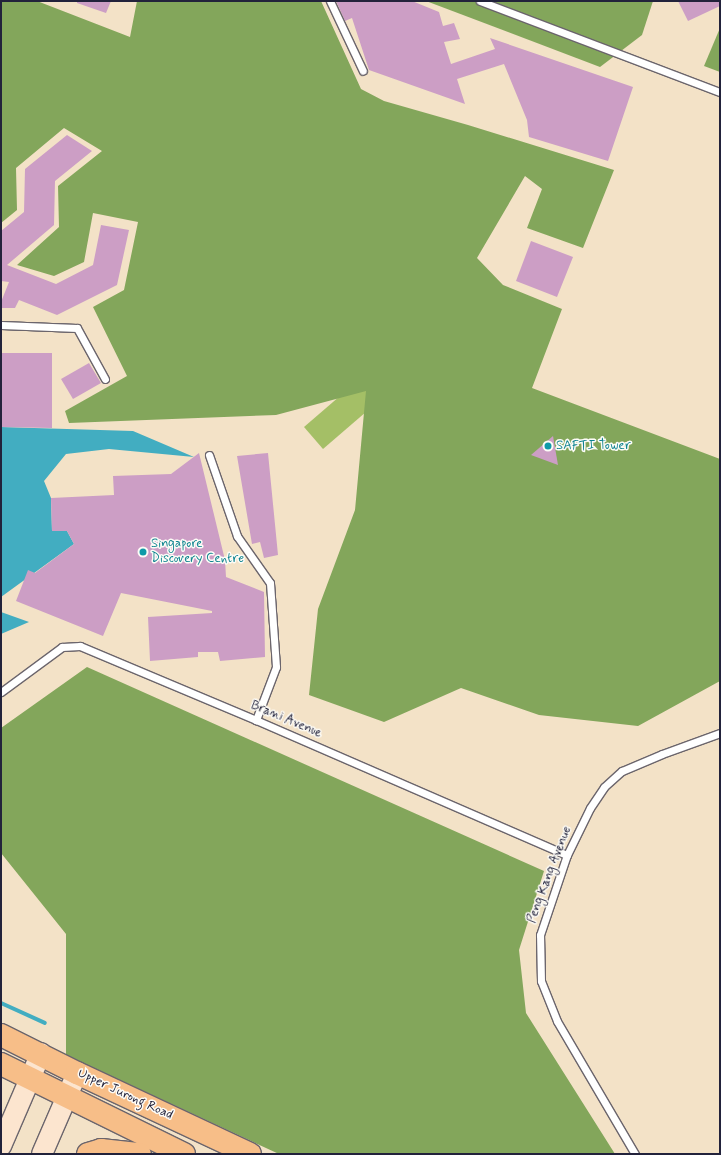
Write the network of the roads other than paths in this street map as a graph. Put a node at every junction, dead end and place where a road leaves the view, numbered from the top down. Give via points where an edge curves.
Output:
1 (330, 1) edge
2 (481, 1) edge
3 (363, 71) dead end
4 (720, 92) edge
5 (1, 325) edge
6 (106, 379) dead end
7 (209, 455) dead end
8 (1, 692) edge
9 (256, 720) junction
10 (720, 733) edge
11 (567, 855) junction
12 (1, 1035) edge
13 (40, 1053) junction
14 (1, 1064) edge
15 (77, 1073) junction
16 (30, 1078) junction
17 (67, 1097) junction
18 (1, 1146) edge
19 (42, 1154) edge
20 (88, 1154) edge
21 (140, 1154) edge
22 (184, 1154) edge
23 (250, 1154) edge
24 (635, 1154) edge

1 - 3 lane
2 - 4 lane
5 - 6 lane via 77,328
7 - 9 lane via 237,536 270,583 276,667
8 - 9 lane, Brani Avenue via 62,647 80,646
9 - 11 lane, Brani Avenue
10 - 11 lane, Peng Kang Avenue via 622,772 604,787
11 - 24 lane, Peng Kang Avenue via 540,935 541,981 557,1021
12 - 13 main road, Upper Jurong Road
13 - 15 main road, Upper Jurong Road
13 - 16 main road
14 - 16 main road, Upper Jurong Road
15 - 17 main road
15 - 23 main road, Upper Jurong Road
16 - 17 main road, Upper Jurong Road
16 - 18 main road
17 - 19 main road
17 - 22 main road, Upper Jurong Road
20 - 21 main road via 101,1150

